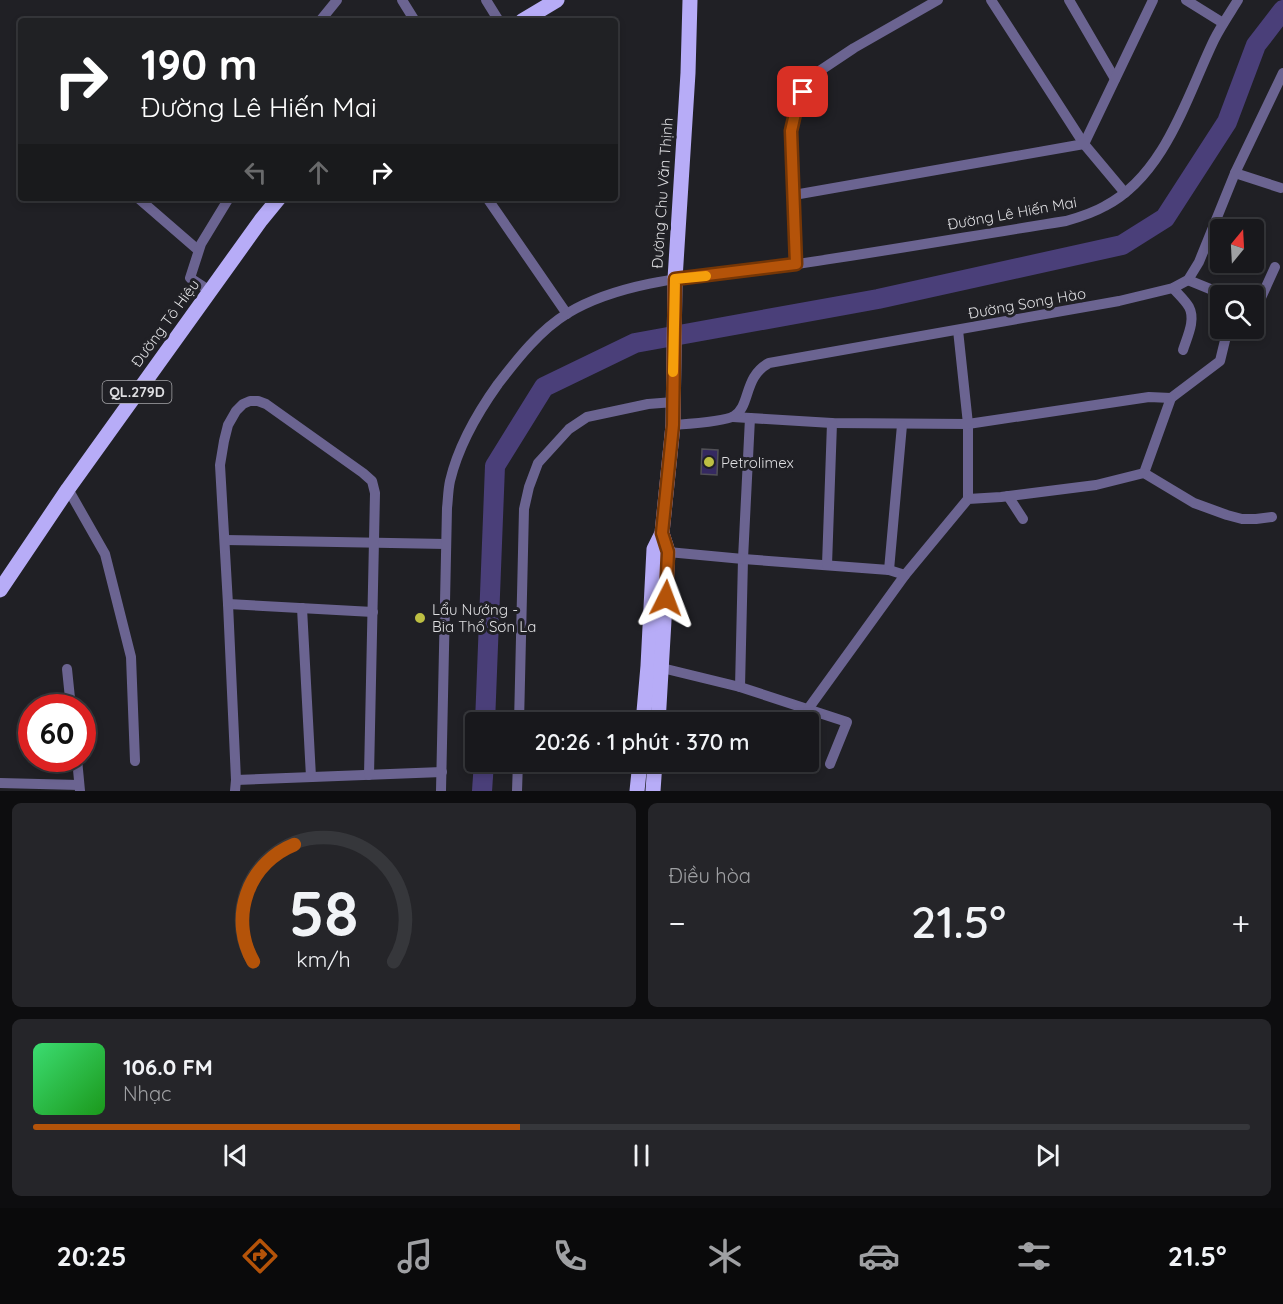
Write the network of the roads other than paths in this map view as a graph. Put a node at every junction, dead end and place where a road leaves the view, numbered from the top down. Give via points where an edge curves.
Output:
1 (337, 0) edge
2 (402, 0) edge
3 (486, 0) edge
4 (557, 0) edge
5 (690, 0) edge
6 (938, 0) edge
7 (990, 0) edge
8 (1070, 0) edge
9 (1154, 0) edge
10 (1186, 0) edge
11 (1238, 0) edge
12 (322, 18) edge
13 (413, 18) edge
14 (497, 18) edge
15 (527, 18) edge
16 (1223, 23) junction
17 (1283, 73) edge
18 (1115, 79) junction
19 (1084, 144) junction
20 (1235, 173) junction
21 (1281, 188) dead end
22 (1125, 193) junction
23 (794, 195) junction
24 (141, 201) edge
25 (227, 201) edge
26 (277, 201) edge
27 (489, 201) edge
28 (198, 250) junction
29 (796, 264) junction
30 (1275, 267) dead end
31 (1188, 280) junction
32 (675, 285) junction
33 (1173, 288) junction
34 (1210, 289) edge
35 (210, 291) junction
36 (1264, 291) edge
37 (567, 314) junction
38 (958, 330) junction
39 (1225, 339) edge
40 (1183, 350) dead end
41 (1171, 398) junction
42 (674, 402) junction
43 (733, 417) junction
44 (750, 418) junction
45 (832, 423) junction
46 (968, 424) junction
47 (673, 425) junction
48 (902, 425) junction
49 (1144, 473) junction
50 (68, 489) junction
51 (1008, 496) junction
52 (968, 499) junction
53 (1272, 517) dead end
54 (1023, 519) dead end
55 (662, 533) junction
56 (225, 540) junction
57 (374, 543) junction
58 (446, 544) junction
59 (668, 552) junction
60 (743, 560) junction
61 (826, 565) junction
62 (889, 570) junction
63 (905, 575) junction
64 (0, 590) edge
65 (228, 604) junction
66 (302, 608) junction
67 (373, 612) junction
68 (662, 668) junction
69 (67, 669) dead end
70 (740, 687) junction
71 (70, 694) edge
72 (808, 709) junction
73 (519, 712) edge
74 (644, 712) edge
75 (659, 712) edge
76 (135, 761) dead end
77 (830, 764) dead end
78 (78, 772) edge
79 (442, 772) junction
80 (518, 772) edge
81 (639, 772) edge
82 (654, 772) edge
83 (369, 775) junction
84 (311, 777) junction
85 (0, 783) edge
86 (235, 786) edge
87 (80, 788) edge
88 (441, 791) edge
89 (517, 791) edge
90 (637, 791) edge
91 (653, 791) edge

1 - 12 street
2 - 13 street
3 - 14 street
4 - 15 main road
5 - 32 main road, Đường Chu Văn Thịnh
6 - 23 street via 809,78 791,131
7 - 19 street
8 - 18 street
9 - 18 street
10 - 16 street
11 - 16 street, Đường Lê Hiến Mai
16 - 22 street, Đường Lê Hiến Mai via 1170,136 1148,171
17 - 20 street
18 - 19 street
19 - 22 street
19 - 23 street
20 - 21 street
20 - 31 street
22 - 29 street, Đường Lê Hiến Mai via 1107,206 1066,221
23 - 29 street
24 - 28 street
25 - 28 street
26 - 35 main road, Đường Tô Hiệu / QL.279D
27 - 37 street
28 - 35 street via 190,278
29 - 32 street, Đường Lê Hiến Mai
30 - 36 street
31 - 33 street, Đường Song Hào
31 - 34 street
32 - 37 street, Đường Lê Hiến Mai via 631,288
32 - 42 main road, Đường Chu Văn Thịnh
33 - 38 street, Đường Song Hào
33 - 40 street via 1191,314
35 - 50 main road, Đường Tô Hiệu / QL.279D
37 - 58 street, Đường Lê Hiến Mai via 542,333 511,367 473,425 450,482
38 - 43 street, Đường Song Hào via 769,363 755,374 740,411
38 - 46 street
39 - 41 street via 1220,361
41 - 46 street via 1149,397
41 - 49 street
42 - 47 main road, Đường Chu Văn Thịnh
42 - 73 street via 587,417 569,429 538,463 524,508
43 - 44 street
43 - 47 street
44 - 45 street
44 - 60 street
45 - 48 street
45 - 61 street
46 - 48 street
46 - 52 street
47 - 55 main road, Đường Chu Văn Thịnh
48 - 62 street
49 - 51 street via 1096,485
49 - 53 street via 1194,502 1227,515 1242,519
50 - 64 main road, Đường Tô Hiệu / QL.279D
50 - 76 street via 105,554 132,657
51 - 52 street
51 - 54 street
52 - 63 street
55 - 59 main road, Đường Chu Văn Thịnh
55 - 74 main road, Đường Chu Văn Thịnh via 654,549
56 - 57 street
56 - 57 street via 220,465 224,441 236,411 243,404 258,401 372,481
56 - 65 street
57 - 58 street
57 - 67 street
58 - 79 street, Đường Lê Hiến Mai
59 - 60 street
59 - 68 main road, Đường Chu Văn Thịnh
60 - 61 street
60 - 70 street
61 - 62 street
62 - 63 street
63 - 72 street
65 - 66 street
65 - 86 street
66 - 67 street
66 - 84 street
67 - 83 street
68 - 70 street
68 - 75 main road, Đường Chu Văn Thịnh
69 - 71 street
70 - 72 street
72 - 77 street via 847,722
78 - 87 street
79 - 83 street
79 - 88 street, Đường Lê Hiến Mai
80 - 89 street
81 - 90 main road
82 - 91 main road
83 - 84 street
84 - 86 street
85 - 87 street

